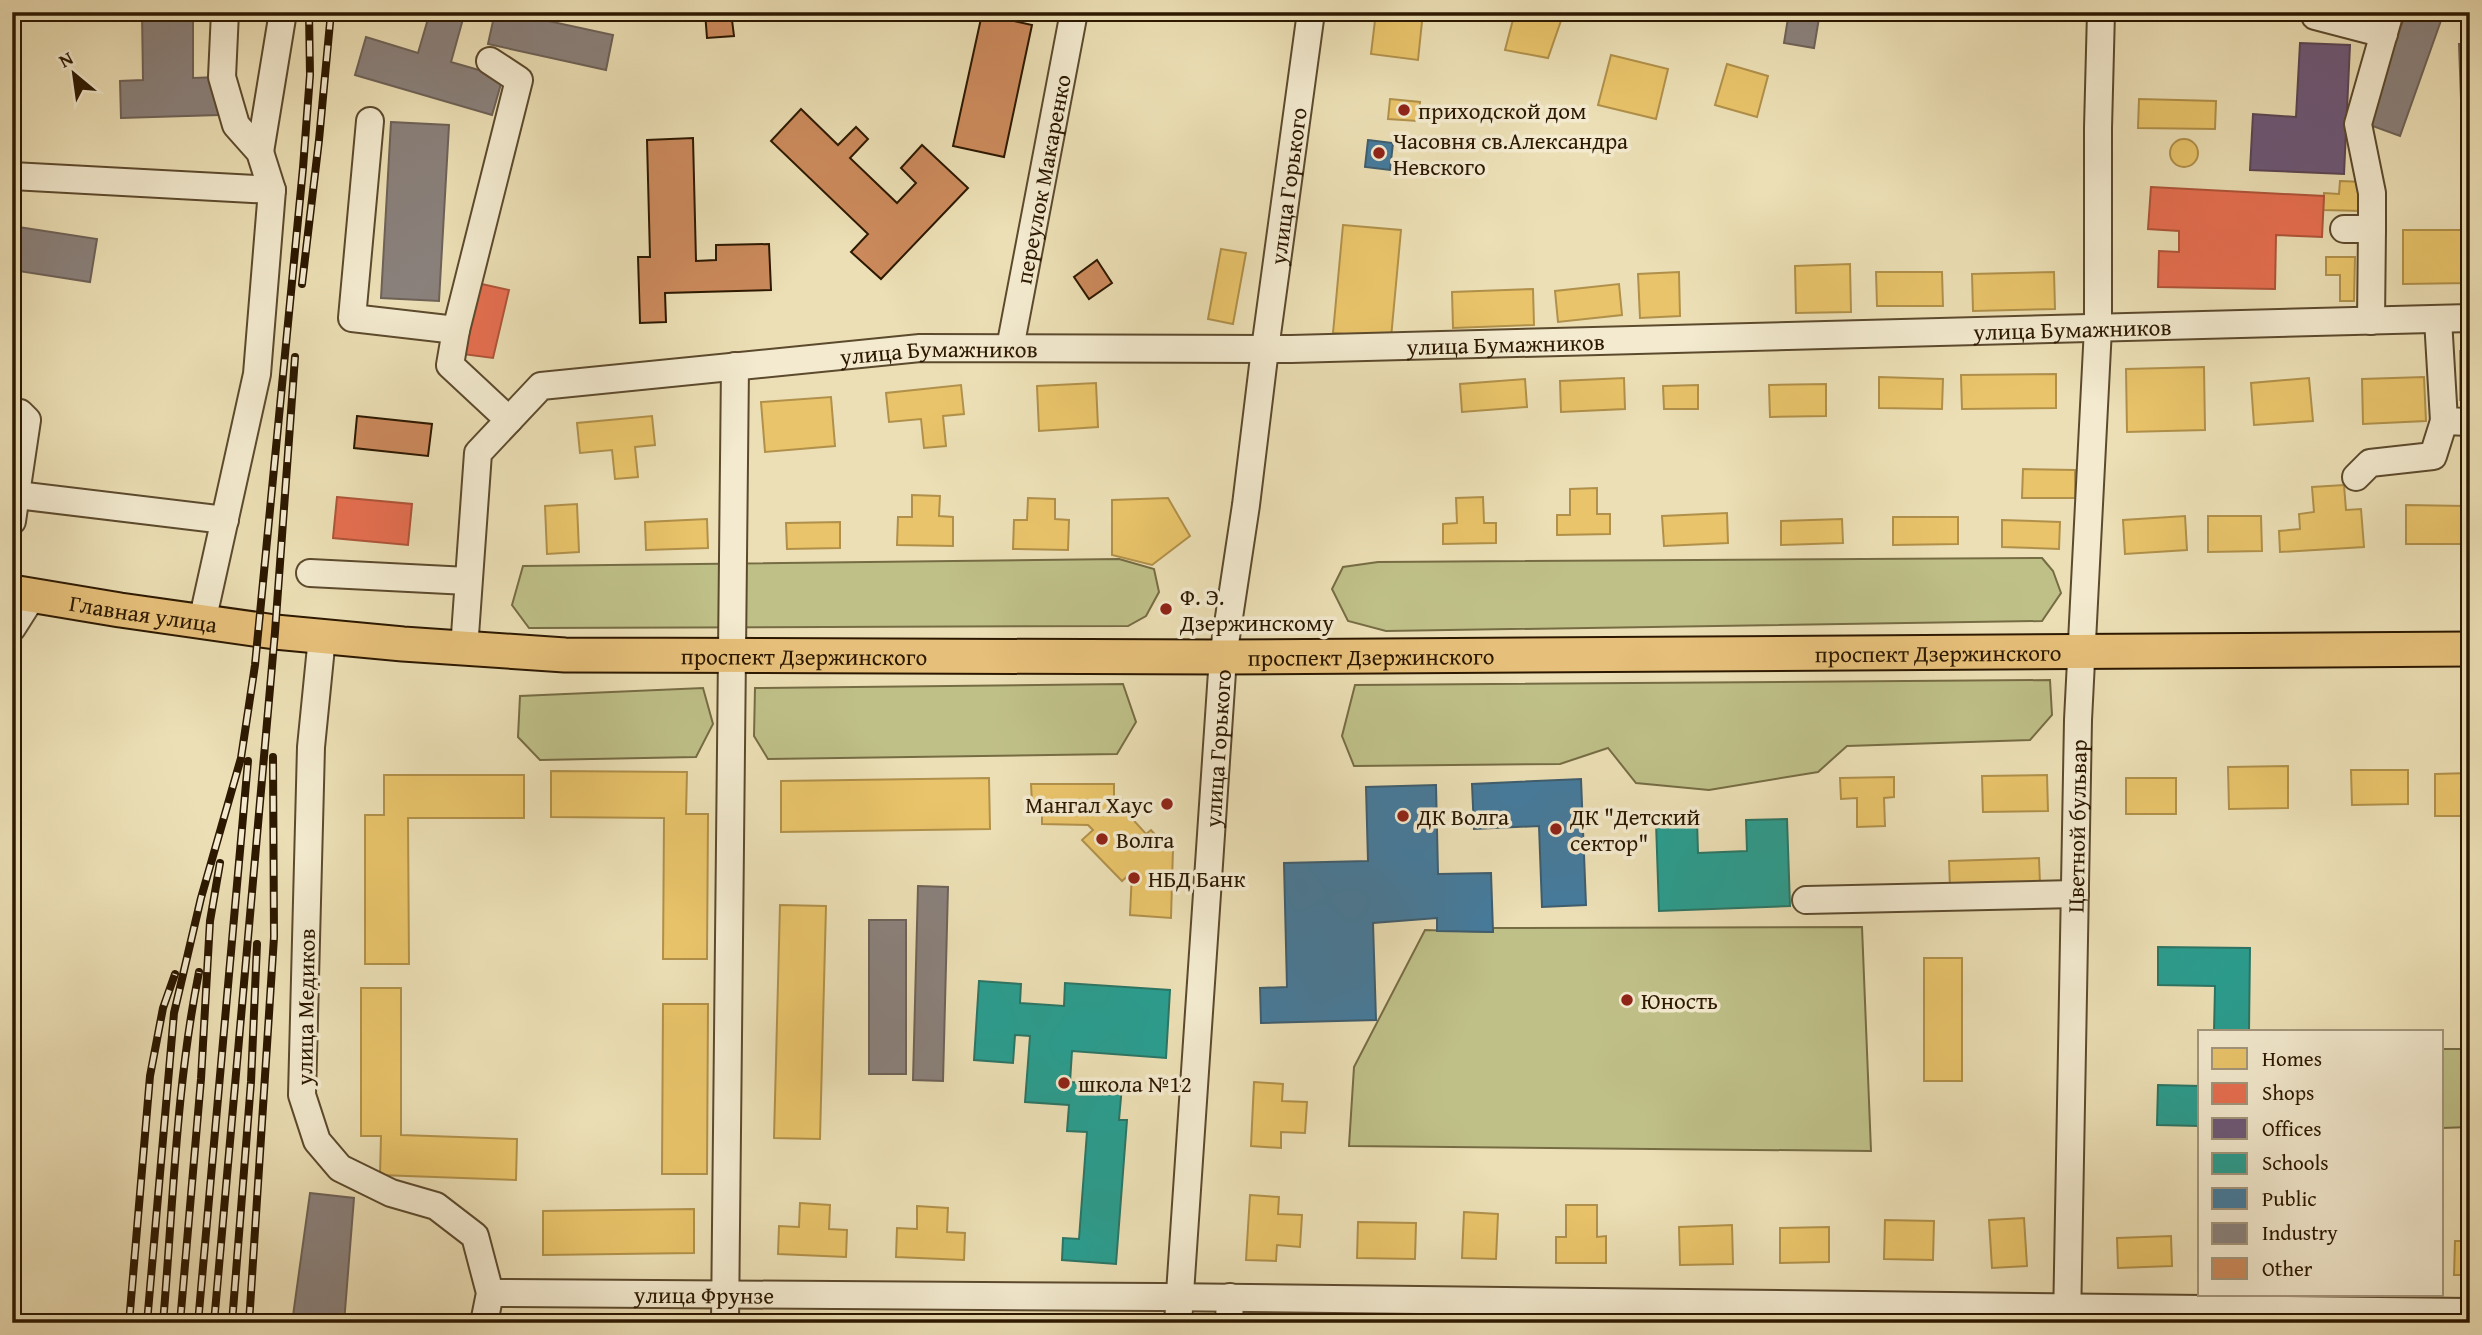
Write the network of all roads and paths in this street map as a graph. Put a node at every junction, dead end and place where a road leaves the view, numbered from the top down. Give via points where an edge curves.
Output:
1 (225, 12) edge
2 (283, 12) edge
3 (1074, 12) edge
4 (1311, 12) edge
5 (2101, 12) edge
6 (2315, 12) edge
7 (2387, 23) edge
8 (490, 61) dead end
9 (369, 121) dead end
10 (260, 152) junction
11 (12, 176) edge
12 (272, 190) junction
13 (2344, 229) dead end
14 (2372, 229) junction
15 (2470, 318) edge
16 (2438, 319) junction
17 (2371, 321) junction
18 (2098, 328) junction
19 (456, 330) junction
20 (1010, 348) junction
21 (1265, 349) junction
22 (735, 366) junction
23 (12, 413) edge
24 (509, 420) junction
25 (2457, 421) edge
26 (2356, 477) dead end
27 (16, 486) edge
28 (225, 520) junction
29 (12, 521) edge
30 (310, 573) dead end
31 (468, 580) junction
32 (23, 594) edge
33 (202, 622) junction
34 (12, 628) edge
35 (275, 632) joint
36 (323, 636) junction
37 (464, 649) junction
38 (2470, 649) edge
39 (2083, 652) junction
40 (733, 655) junction
41 (1223, 657) junction
42 (2075, 894) junction
43 (1806, 900) dead end
44 (490, 1293) junction
45 (723, 1294) junction
46 (1179, 1310) edge
47 (1229, 1310) edge
48 (1311, 1311) edge
49 (2470, 1312) edge
50 (2067, 1315) edge
51 (484, 1323) edge
52 (725, 1323) edge

1 - 10 street via 222,77 236,125
2 - 10 street
3 - 20 street, переулок Макаренко
4 - 21 street, улица Горького
5 - 18 street, Цветной бульвар
6 - 7 street via 2315,16
7 - 14 street via 2358,124 2372,193
8 - 19 street via 519,80
9 - 19 street via 352,318
10 - 12 street
11 - 12 street
12 - 28 street via 257,374
13 - 14 street
14 - 17 street
15 - 16 street, улица Бумажников
16 - 17 street, улица Бумажников
16 - 25 street
17 - 18 street, улица Бумажников
18 - 21 street, улица Бумажников
18 - 39 street, Цветной бульвар
19 - 24 street via 450,365
20 - 21 street, улица Бумажников
20 - 22 street, улица Бумажников via 920,348
21 - 41 street, улица Горького
22 - 24 street, улица Бумажников via 541,386
22 - 40 street
23 - 27 street via 27,420
24 - 31 street via 478,453
25 - 26 street via 2433,456 2370,463
27 - 28 street
27 - 29 street
28 - 33 street
30 - 31 street
31 - 37 street
32 - 33 main road, Главная улица
32 - 34 street
33 - 35 main road, Главная улица
35 - 36 main road, проспект Дзержинского
36 - 37 main road, проспект Дзержинского
36 - 44 street, улица Медиков via 311,747 302,1095 317,1141 340,1168 391,1193 436,1206 475,1236
37 - 40 main road, проспект Дзержинского via 578,656
38 - 39 main road, проспект Дзержинского
39 - 41 main road, проспект Дзержинского
39 - 42 street, Цветной бульвар
40 - 41 main road, проспект Дзержинского
40 - 45 street
41 - 46 street, улица Горького
42 - 43 street
42 - 50 street, Цветной бульвар
44 - 45 street, улица Фрунзе
44 - 51 street, улица Медиков
45 - 46 street, улица Фрунзе
45 - 52 street
46 - 47 street, улица Фрунзе
47 - 48 street, улица Фрунзе
48 - 50 street, улица Фрунзе
49 - 50 street, улица Фрунзе

